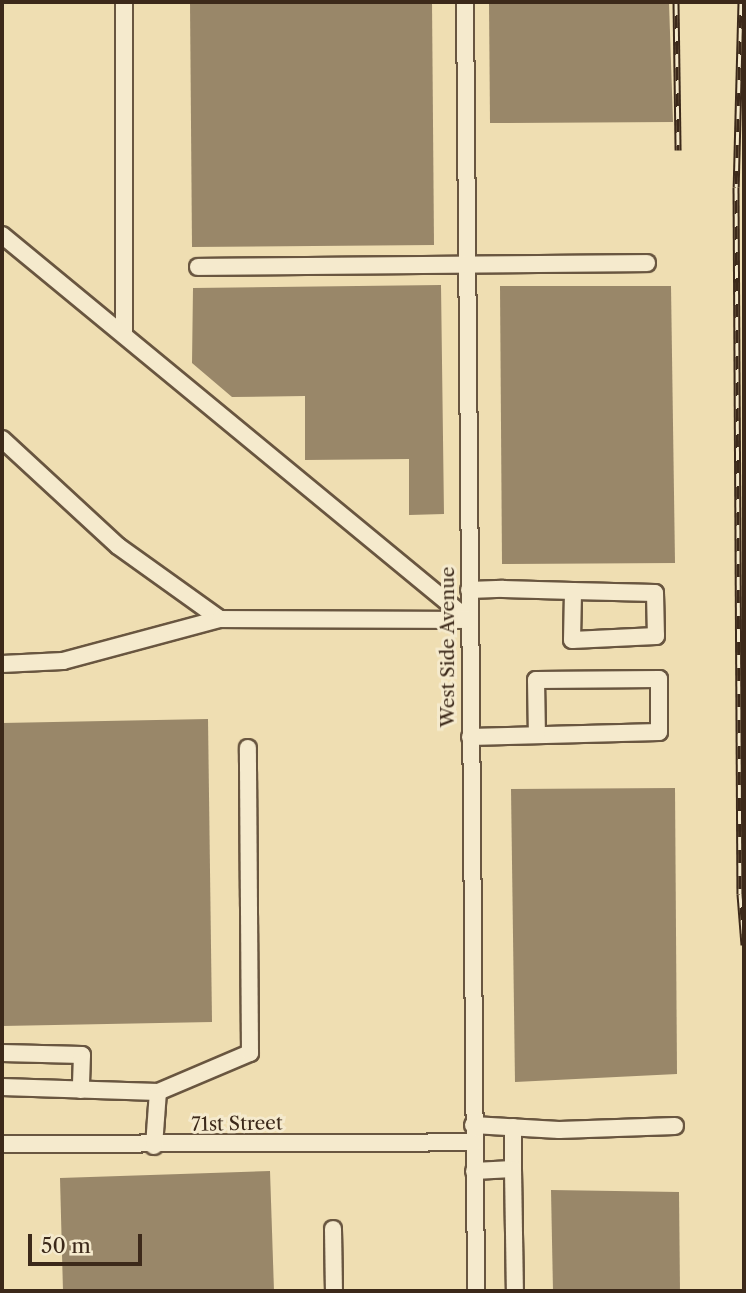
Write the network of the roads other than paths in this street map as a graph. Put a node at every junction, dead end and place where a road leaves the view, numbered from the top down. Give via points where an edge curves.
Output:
1 (124, 2) edge
2 (465, 2) edge
3 (2, 235) edge
4 (647, 263) dead end
5 (198, 267) dead end
6 (467, 268) junction
7 (124, 335) junction
8 (2, 439) edge
9 (469, 590) junction
10 (573, 591) junction
11 (220, 619) junction
12 (469, 620) junction
13 (2, 664) edge
14 (537, 735) junction
15 (470, 737) junction
16 (248, 748) dead end
17 (2, 1053) edge
18 (2, 1087) edge
19 (81, 1090) junction
20 (158, 1092) junction
21 (472, 1125) junction
22 (513, 1126) junction
23 (675, 1126) dead end
24 (474, 1142) junction
25 (2, 1144) edge
26 (154, 1146) junction
27 (513, 1169) junction
28 (474, 1171) junction
29 (333, 1229) dead end
30 (334, 1291) edge
31 (476, 1291) edge
32 (515, 1291) edge

1 - 7 street
2 - 6 street, West Side Avenue
3 - 7 street
4 - 6 street
5 - 6 street
6 - 9 street, West Side Avenue
7 - 12 street
8 - 11 street via 118,546
9 - 10 street
9 - 12 street, West Side Avenue
10 - 10 street via 655,593 656,636 572,640
11 - 12 street
11 - 13 street via 63,661
12 - 15 street, West Side Avenue
14 - 14 street via 659,732 659,679 536,680
14 - 15 street
15 - 21 street, West Side Avenue
16 - 20 street via 250,1053
17 - 19 street via 82,1055
18 - 19 street
19 - 20 street
20 - 26 street
21 - 22 street
21 - 24 street, West Side Avenue
22 - 23 street via 559,1130
22 - 27 street
24 - 26 street, 71st Street
24 - 28 street, West Side Avenue
25 - 26 street, 71st Street
27 - 28 street
27 - 32 street
28 - 31 street, West Side Avenue
29 - 30 street

